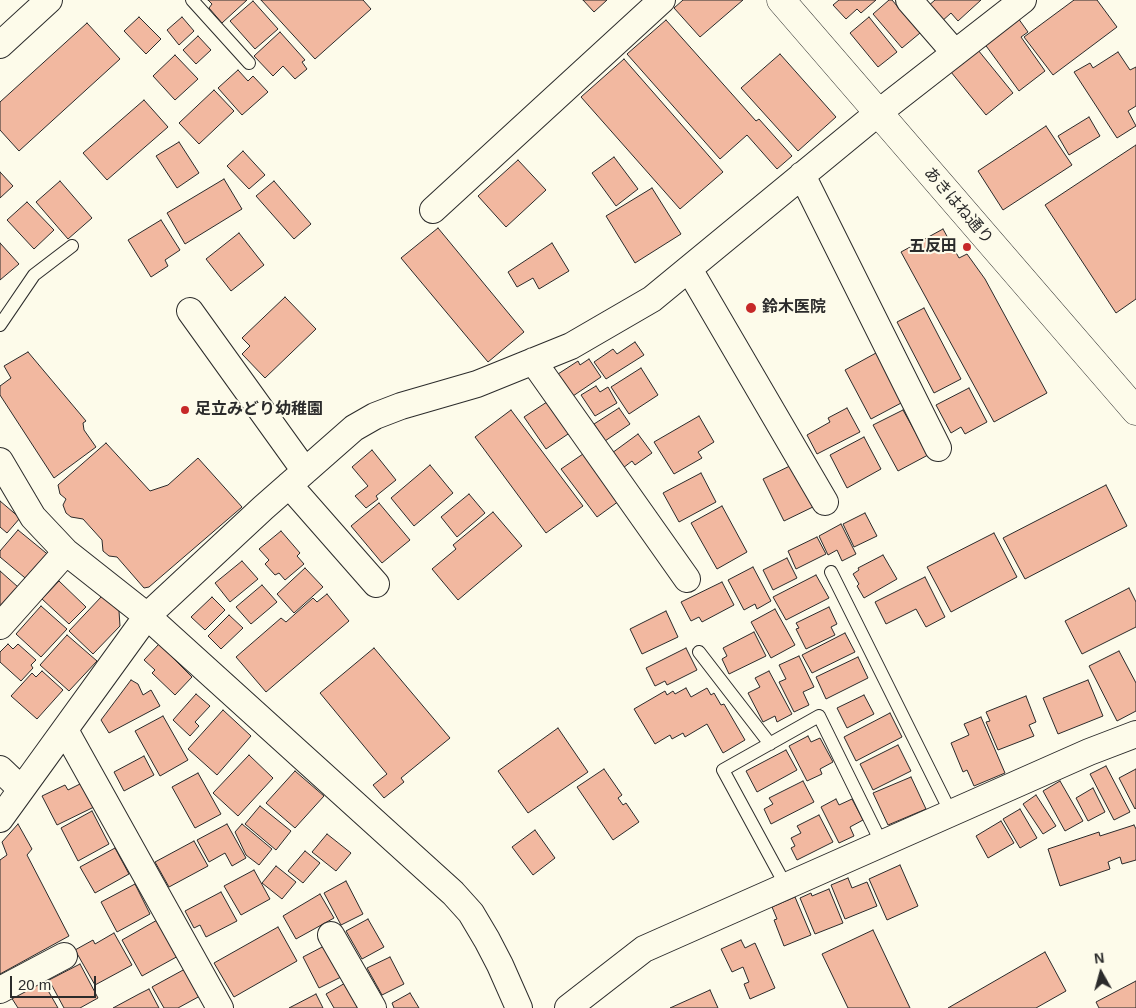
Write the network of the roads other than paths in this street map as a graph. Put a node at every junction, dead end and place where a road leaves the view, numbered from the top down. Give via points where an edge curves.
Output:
1 (49, 0) edge
2 (192, 0) edge
3 (662, 0) edge
4 (781, 0) edge
5 (909, 0) edge
6 (1023, 0) edge
7 (0, 45) edge
8 (955, 53) junction
9 (249, 63) dead end
10 (878, 113) junction
11 (802, 175) junction
12 (432, 210) dead end
13 (72, 246) dead end
14 (689, 269) junction
15 (190, 311) dead end
16 (0, 325) edge
17 (533, 361) junction
18 (1136, 412) edge
19 (938, 448) dead end
20 (1, 466) edge
21 (297, 478) junction
22 (825, 502) dead end
23 (66, 552) junction
24 (831, 572) dead end
25 (688, 579) dead end
26 (376, 584) dead end
27 (146, 616) junction
28 (0, 626) edge
29 (699, 652) dead end
30 (65, 730) junction
31 (1136, 734) edge
32 (770, 744) junction
33 (0, 769) edge
34 (21, 790) junction
35 (951, 813) junction
36 (0, 819) edge
37 (882, 844) junction
38 (786, 886) junction
39 (331, 935) dead end
40 (64, 956) dead end
41 (0, 990) edge
42 (220, 1008) edge
43 (373, 1008) edge
44 (519, 1008) edge
45 (568, 1008) edge

1 - 7 street
2 - 9 lane
3 - 12 street
4 - 10 street, あきはね通り
5 - 8 street
6 - 8 street
8 - 10 street
10 - 11 street
10 - 18 street, あきはね通り
11 - 14 street
11 - 19 street
13 - 16 lane via 34,275
14 - 17 street via 652,299 571,346
14 - 22 street
15 - 21 street
17 - 21 street via 477,384 375,416 354,428
17 - 25 street
20 - 23 street via 33,517
21 - 26 street
21 - 27 street
23 - 27 street
23 - 28 street
24 - 35 lane
27 - 30 street
27 - 44 street via 453,893 471,913 487,940
29 - 32 lane
30 - 34 street
30 - 42 street
31 - 35 street
32 - 37 lane via 819,716
32 - 38 lane via 723,770
33 - 34 street
34 - 36 street
35 - 37 street
37 - 38 street
38 - 45 street via 644,950
39 - 43 street
40 - 41 street

